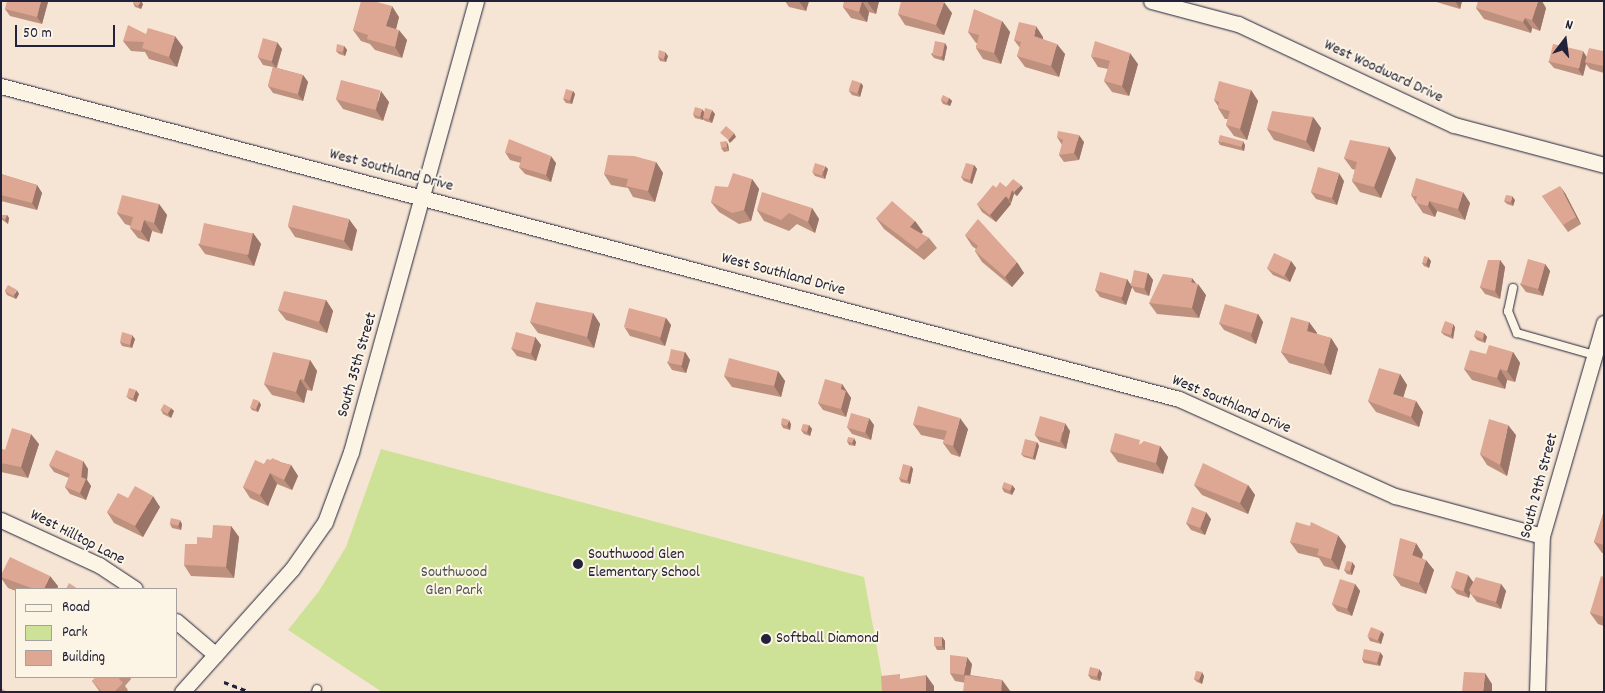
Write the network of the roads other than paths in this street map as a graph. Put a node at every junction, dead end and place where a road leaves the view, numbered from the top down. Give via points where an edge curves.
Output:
1 (476, 1) edge
2 (1151, 1) edge
3 (1, 86) edge
4 (1604, 165) edge
5 (424, 198) junction
6 (1513, 288) dead end
7 (1604, 323) edge
8 (1598, 352) edge
9 (1, 520) edge
10 (1542, 536) junction
11 (134, 588) edge
12 (178, 623) edge
13 (216, 655) junction
14 (182, 692) edge
15 (1537, 692) edge

1 - 5 street, South 35th Street
2 - 4 street, West Woodward Drive via 1238,24 1454,125
3 - 5 street, West Southland Drive
5 - 10 street, West Southland Drive via 1179,399 1395,496
5 - 13 street, South 35th Street via 351,452 324,522 292,569
6 - 8 lane via 1508,311 1517,333
7 - 8 street, South 29th Street
8 - 10 street, South 29th Street
9 - 11 street, West Hilltop Lane via 99,565
10 - 15 street, South 29th Street
12 - 13 street
13 - 14 street, South 35th Street

